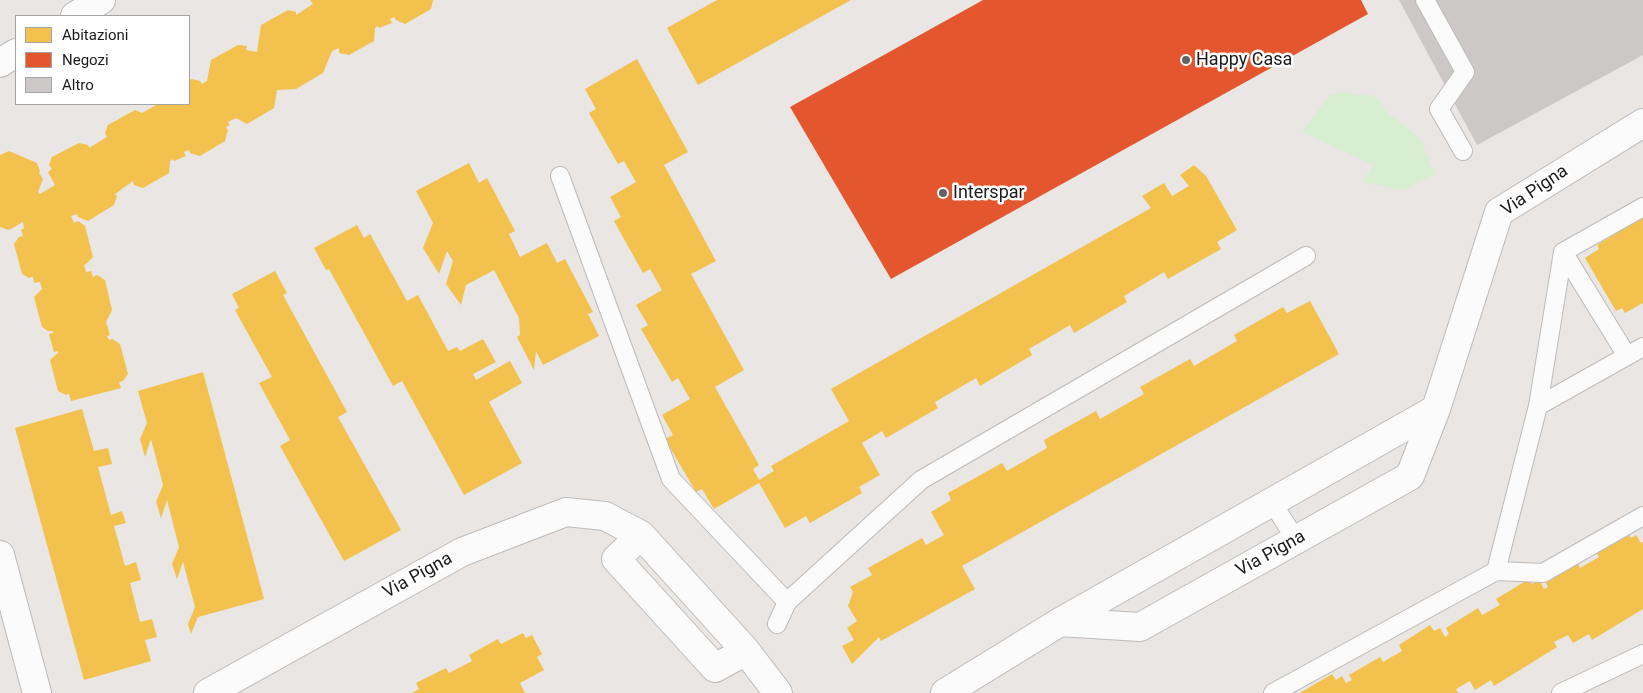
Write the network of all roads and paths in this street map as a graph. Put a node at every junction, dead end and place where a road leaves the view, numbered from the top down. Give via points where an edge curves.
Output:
1 (101, 0) edge
2 (1425, 0) edge
3 (77, 15) edge
4 (15, 54) edge
5 (0, 63) edge
6 (1643, 123) edge
7 (1463, 151) dead end
8 (560, 176) dead end
9 (1643, 207) edge
10 (1564, 252) junction
11 (1306, 256) dead end
12 (1643, 346) edge
13 (1627, 356) junction
14 (1538, 406) junction
15 (1436, 409) junction
16 (1272, 502) junction
17 (1643, 516) edge
18 (1296, 540) junction
19 (0, 555) edge
20 (1496, 571) junction
21 (787, 602) junction
22 (1060, 622) junction
23 (777, 624) dead end
24 (1643, 654) edge
25 (776, 692) edge
26 (37, 693) edge
27 (208, 693) edge
28 (945, 693) edge
29 (1273, 693) edge
30 (1562, 693) edge

1 - 3 street
2 - 7 lane via 1465,72 1439,109
4 - 5 street
6 - 15 street, Via Pigna via 1499,212
8 - 21 lane via 671,479
9 - 10 lane
10 - 13 lane
10 - 14 lane
11 - 21 lane via 921,480
12 - 13 lane
13 - 14 lane
14 - 20 lane
15 - 16 street
15 - 18 street, Via Pigna via 1410,476
16 - 18 lane
16 - 22 street
17 - 20 lane via 1543,572
18 - 22 street, Via Pigna via 1140,627
19 - 26 street
20 - 29 lane
21 - 23 lane
22 - 28 street
24 - 30 lane
25 - 27 street, Via Pigna via 746,652 715,668 616,559 641,535 606,516 566,512 462,552

